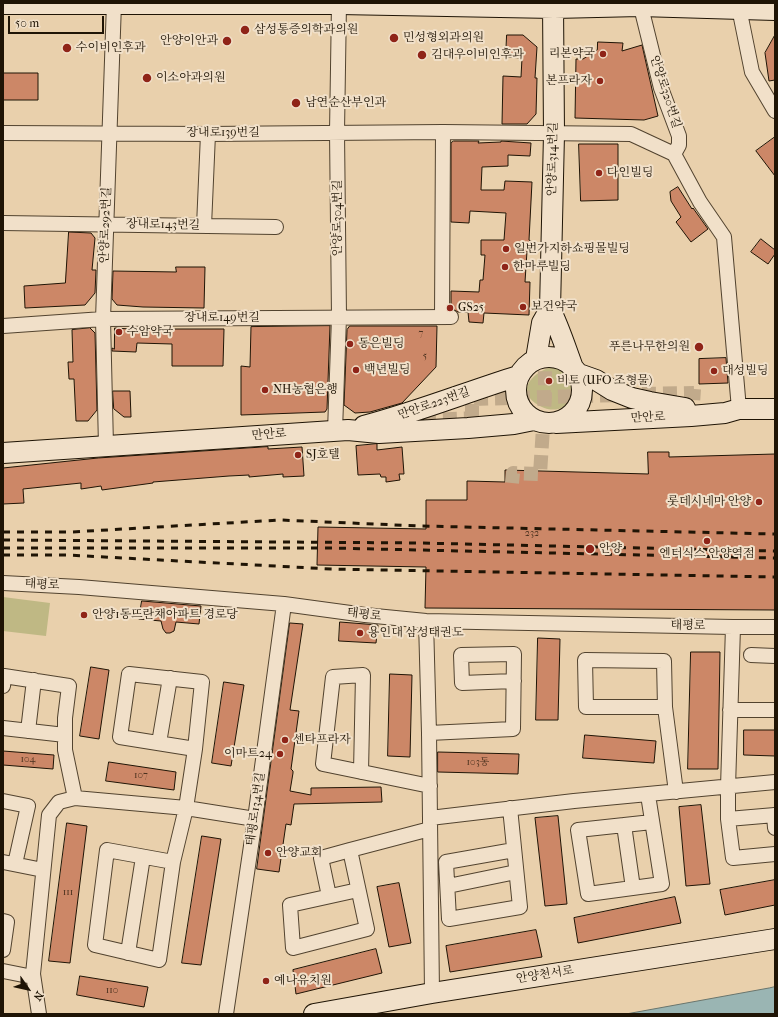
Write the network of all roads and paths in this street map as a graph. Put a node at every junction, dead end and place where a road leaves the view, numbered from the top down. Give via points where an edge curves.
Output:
1 (3, 4) edge
2 (114, 4) edge
3 (339, 4) edge
4 (640, 5) edge
5 (553, 6) edge
6 (739, 6) edge
7 (775, 10) edge
8 (775, 111) edge
9 (337, 132) junction
10 (443, 132) junction
11 (3, 133) edge
12 (110, 133) junction
13 (208, 134) junction
14 (554, 134) junction
15 (674, 154) junction
16 (3, 222) edge
17 (106, 224) junction
18 (204, 226) junction
19 (276, 227) dead end
20 (550, 309) junction
21 (339, 318) junction
22 (103, 319) junction
23 (3, 326) edge
24 (536, 359) junction
25 (576, 369) junction
26 (518, 376) junction
27 (775, 409) edge
28 (732, 411) junction
29 (534, 420) junction
30 (556, 423) junction
31 (342, 430) junction
32 (106, 446) junction
33 (3, 453) edge
34 (3, 583) edge
35 (284, 604) junction
36 (426, 621) junction
37 (733, 627) junction
38 (775, 627) edge
39 (751, 655) dead end
40 (775, 656) edge
41 (170, 678) junction
42 (34, 680) junction
43 (514, 681) dead end
44 (3, 686) edge
45 (665, 707) junction
46 (730, 710) junction
47 (775, 710) edge
48 (3, 728) edge
49 (28, 731) junction
50 (429, 733) junction
51 (65, 735) junction
52 (159, 743) junction
53 (195, 749) junction
54 (361, 772) junction
55 (775, 782) edge
56 (430, 786) junction
57 (728, 787) junction
58 (676, 792) junction
59 (648, 795) junction
60 (75, 798) junction
61 (3, 801) edge
62 (186, 808) junction
63 (510, 808) junction
64 (255, 819) junction
65 (728, 819) junction
66 (775, 819) edge
67 (652, 822) junction
68 (430, 823) junction
69 (624, 825) junction
70 (350, 850) junction
71 (514, 850) junction
72 (775, 854) edge
73 (143, 857) junction
74 (173, 862) junction
75 (9, 863) edge
76 (43, 870) junction
77 (516, 872) junction
78 (448, 886) junction
79 (633, 888) junction
80 (358, 890) junction
81 (329, 896) junction
82 (3, 921) edge
83 (775, 938) edge
84 (3, 950) edge
85 (128, 953) junction
86 (3, 971) edge
87 (33, 978) junction
88 (432, 993) junction
89 (39, 1014) edge
90 (226, 1014) edge
91 (314, 1014) edge

1 - 2 street
2 - 3 street
2 - 12 street, 안양로292번길
3 - 5 street
3 - 9 street, 안양로304번길
4 - 5 street
4 - 6 street
4 - 15 street, 안양로320번길 via 661,88 679,136
5 - 14 street, 안양로314번길
6 - 7 street
6 - 8 street via 752,72
9 - 10 street, 장내로139번길
9 - 13 street, 장내로139번길
9 - 21 street, 안양로304번길
10 - 14 street, 장내로139번길
10 - 21 street, 장내로149번길 via 446,317
11 - 12 street, 장내로139번길
12 - 13 street, 장내로139번길
12 - 17 street, 안양로292번길
13 - 18 street
14 - 15 street, 장내로139번길 via 631,134
14 - 20 street, 안양로314번길
15 - 28 street via 700,202 724,237
16 - 17 street, 장내로143번길
17 - 18 street, 장내로143번길
17 - 22 street, 안양로292번길
18 - 19 street, 장내로143번길
20 - 24 street via 542,323
20 - 25 street
21 - 22 street, 장내로149번길
21 - 31 street, 안양로304번길
22 - 23 street, 장내로149번길
22 - 32 street, 안양로292번길
24 - 25 street via 548,356 561,358
24 - 26 street via 528,363
25 - 28 street via 612,390 632,398 670,406
25 - 30 street via 583,385 582,398 577,409 568,418
26 - 29 street via 515,388 517,401 524,412
26 - 31 street, 만안로223번길 via 408,414
27 - 28 street, 만안로
28 - 30 street, 만안로 via 692,416
29 - 30 street via 541,423
29 - 31 street, 만안로 via 468,428 379,433
31 - 32 street, 만안로
32 - 33 street, 만안로
34 - 35 street, 태평로
35 - 36 street, 태평로
35 - 64 street, 태평로134번길
36 - 37 street, 태평로
36 - 50 street
37 - 38 street, 태평로
37 - 46 street
39 - 40 street
41 - 52 street
41 - 52 street via 129,674 120,737
41 - 53 street via 202,682
42 - 44 street via 4,676
42 - 49 street
42 - 51 street via 69,686
43 - 50 street via 513,729
45 - 45 street via 664,661 584,660 586,707
45 - 58 street
46 - 47 street
46 - 57 street
48 - 49 street
49 - 51 street
50 - 56 street
51 - 60 street via 65,750
52 - 53 street
53 - 62 street
54 - 54 street via 323,764 334,677 363,675
54 - 56 street
55 - 57 street
56 - 68 street
57 - 58 street
57 - 65 street
58 - 59 street
59 - 63 street
59 - 67 street
60 - 62 street
60 - 76 street via 58,802 49,815
61 - 75 street via 28,806
62 - 64 street
62 - 74 street
63 - 68 street
63 - 71 street
64 - 90 street, 태평로134번길
65 - 66 street
65 - 72 street via 733,858
67 - 69 street
67 - 79 street via 662,884
68 - 70 street
68 - 88 street
69 - 79 street
69 - 79 street via 578,830 588,894
70 - 80 street
70 - 81 street via 321,858
71 - 77 street
71 - 78 street via 446,862
73 - 74 street
73 - 85 street
73 - 85 street via 107,850 95,946
74 - 85 street via 159,960
75 - 76 street
76 - 87 street
77 - 78 street
77 - 78 street via 520,907 449,919
80 - 81 street
80 - 81 street via 367,929 293,948 290,906
82 - 84 street via 7,922
83 - 88 street, 안양천서로
86 - 87 street
87 - 89 street
88 - 91 street, 안양천서로

